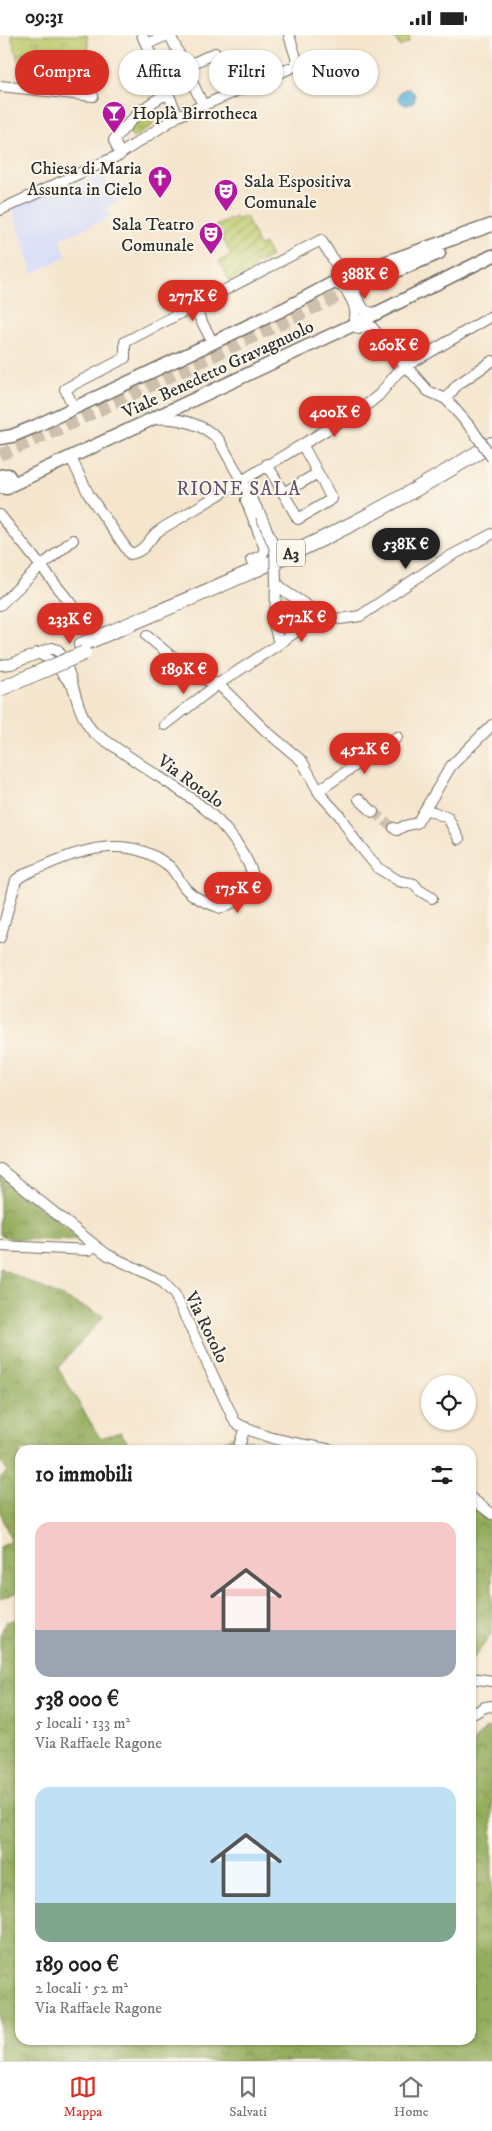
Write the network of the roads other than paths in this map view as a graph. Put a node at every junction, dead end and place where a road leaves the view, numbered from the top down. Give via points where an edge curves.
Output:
1 (169, 35) edge
2 (290, 35) edge
3 (144, 40) edge
4 (176, 50) edge
5 (0, 86) edge
6 (165, 95) edge
7 (168, 95) edge
8 (198, 95) edge
9 (93, 96) dead end
10 (203, 105) junction
11 (178, 116) junction
12 (120, 155) junction
13 (0, 210) edge
14 (490, 231) edge
15 (492, 257) edge
16 (356, 273) junction
17 (338, 280) junction
18 (358, 287) tunnel mouth
19 (194, 307) junction
20 (378, 312) junction
21 (492, 316) edge
22 (348, 327) junction
23 (213, 343) junction
24 (492, 361) edge
25 (406, 366) junction
26 (446, 399) junction
27 (185, 403) junction
28 (74, 408) junction
29 (153, 419) junction
30 (186, 422) junction
31 (0, 438) edge
32 (302, 444) junction
33 (492, 444) edge
34 (492, 456) edge
35 (71, 458) junction
36 (267, 464) junction
37 (318, 473) junction
38 (242, 480) junction
39 (2, 482) edge
40 (283, 493) junction
41 (0, 515) edge
42 (492, 534) edge
43 (73, 540) dead end
44 (250, 560) dead end
45 (40, 567) junction
46 (276, 582) junction
47 (0, 605) edge
48 (76, 610) dead end
49 (320, 614) junction
50 (275, 628) junction
51 (147, 636) dead end
52 (279, 643) junction
53 (82, 649) junction
54 (269, 649) junction
55 (188, 664) junction
56 (0, 665) edge
57 (165, 678) dead end
58 (0, 680) edge
59 (218, 684) junction
60 (0, 689) edge
61 (165, 725) dead end
62 (492, 725) edge
63 (397, 737) dead end
64 (318, 791) junction
65 (359, 799) dead end
66 (426, 809) junction
67 (374, 812) tunnel mouth
68 (399, 827) dead end
69 (459, 839) dead end
70 (432, 898) dead end
71 (0, 938) edge
72 (0, 1169) edge
73 (95, 1245) junction
74 (0, 1246) edge
75 (244, 1427) junction
76 (277, 1438) junction
77 (239, 1445) edge
78 (276, 1445) edge
79 (309, 1445) edge
80 (476, 1502) edge
81 (492, 1514) edge
82 (476, 1679) edge
83 (492, 1681) edge
84 (492, 1706) edge
85 (476, 1709) edge

1 - 3 street
1 - 4 street
2 - 10 street via 298,64
5 - 9 street
6 - 12 street via 145,107 114,139
7 - 11 street
8 - 10 street
10 - 11 street
11 - 12 street
12 - 13 street
14 - 16 main road
14 - 18 main road
15 - 20 main road, Viale Benedetto Gravagnuolo
16 - 17 main road
16 - 20 street via 352,286 364,310
17 - 19 street via 322,240
17 - 22 street via 356,312 356,319
17 - 23 main road
19 - 23 street
19 - 28 street via 125,342 125,358 65,389
20 - 22 main road, Viale Benedetto Gravagnuolo
21 - 25 street
22 - 25 street via 358,329 369,324
22 - 27 main road, Viale Benedetto Gravagnuolo
23 - 28 main road
24 - 26 street via 457,385
25 - 26 street via 428,391
25 - 32 street via 363,407
26 - 34 street, bridge
27 - 29 main road, Viale Benedetto Gravagnuolo
27 - 30 street via 182,412
28 - 31 main road via 22,433
29 - 30 street
29 - 35 main road, Viale Benedetto Gravagnuolo
30 - 38 street via 219,440
32 - 36 street
32 - 37 street
33 - 53 highway, A3 via 417,489 322,539
34 - 53 highway, A3 via 329,545 237,588
35 - 38 street via 89,495 130,554 150,543 154,534
35 - 39 main road, Viale Benedetto Gravagnuolo
36 - 38 street
36 - 40 street
37 - 40 street
37 - 40 street via 332,499 298,519
38 - 44 street via 241,489 265,549 262,555
38 - 46 street, bridge via 276,549
41 - 45 street
42 - 49 street via 444,559 360,616 340,619
43 - 45 street
45 - 47 street
45 - 48 street
46 - 49 street
46 - 50 street
49 - 52 street
50 - 52 street
50 - 54 street
51 - 55 street via 171,656
52 - 54 street
53 - 58 highway, A3
53 - 60 highway, A3, bridge
54 - 59 street
55 - 57 street
55 - 59 street via 203,679
56 - 71 street, Via Rotolo via 37,653 46,656 72,686 85,722 93,732 195,799 226,829 242,853 254,881 253,893 221,908 194,897 170,867 139,851 104,847 66,855 16,880
59 - 61 street
59 - 64 street via 302,761
62 - 66 street via 451,765
63 - 64 street
64 - 70 street via 378,868 399,881 414,884
65 - 67 street
66 - 68 street via 417,823
66 - 69 street via 448,818
72 - 73 street, Via Rotolo
73 - 74 street via 89,1250
73 - 75 street, Via Rotolo via 108,1255 161,1281 175,1295 229,1413
75 - 76 street, Via Rotolo
75 - 77 street
76 - 78 street
76 - 79 street, Via Rotolo
80 - 81 street
82 - 83 street
84 - 85 street

